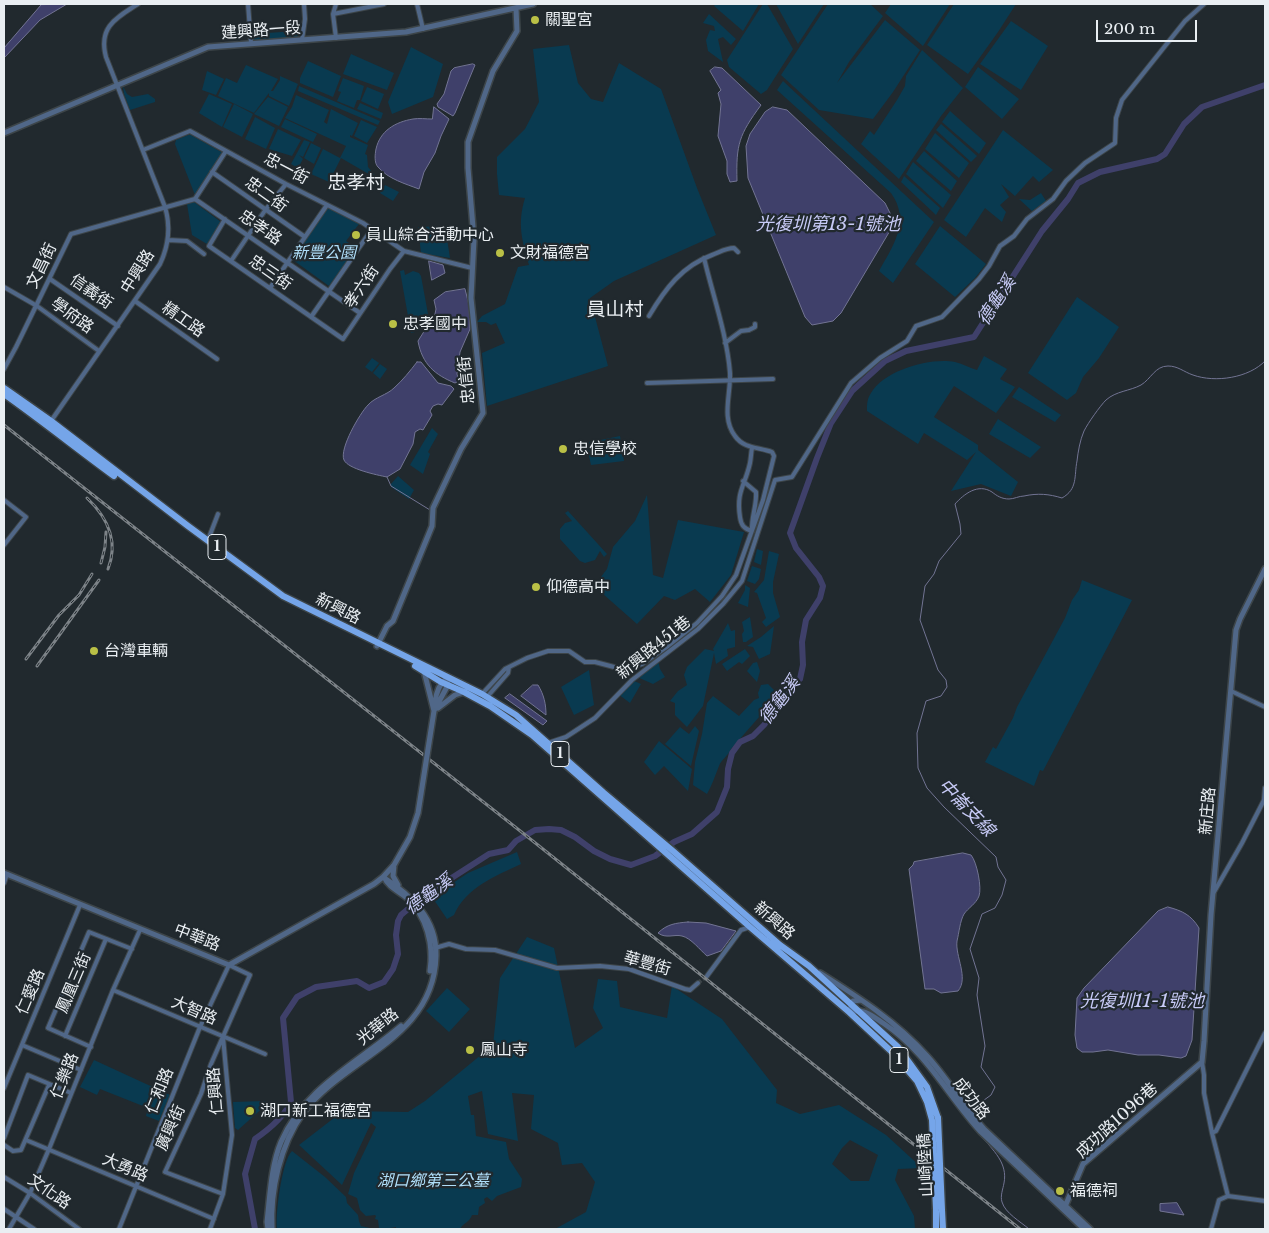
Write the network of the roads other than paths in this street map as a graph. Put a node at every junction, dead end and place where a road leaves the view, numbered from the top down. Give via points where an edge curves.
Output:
1 (138, 4) edge
2 (248, 4) edge
3 (304, 4) edge
4 (336, 4) edge
5 (384, 4) edge
6 (417, 4) edge
7 (533, 4) edge
8 (1204, 4) edge
9 (516, 8) junction
10 (333, 14) junction
11 (423, 29) junction
12 (336, 38) junction
13 (302, 40) junction
14 (251, 43) junction
15 (117, 85) junction
16 (4, 133) edge
17 (143, 150) junction
18 (226, 151) junction
19 (212, 172) junction
20 (286, 184) junction
21 (194, 199) junction
22 (326, 205) junction
23 (165, 207) junction
24 (266, 209) junction
25 (226, 219) junction
26 (372, 229) junction
27 (248, 235) junction
28 (305, 237) junction
29 (168, 240) junction
30 (404, 251) junction
31 (738, 252) dead end
32 (204, 254) dead end
33 (704, 258) junction
34 (231, 261) junction
35 (286, 263) junction
36 (472, 268) junction
37 (50, 279) junction
38 (4, 287) edge
39 (270, 288) junction
40 (328, 291) junction
41 (135, 301) junction
42 (37, 306) junction
43 (360, 313) junction
44 (311, 316) junction
45 (649, 316) dead end
46 (755, 324) dead end
47 (118, 326) junction
48 (343, 339) joint
49 (725, 343) junction
50 (100, 352) junction
51 (217, 359) dead end
52 (4, 369) edge
53 (773, 379) dead end
54 (730, 380) junction
55 (647, 383) dead end
56 (4, 388) edge
57 (4, 394) edge
58 (49, 423) junction
59 (752, 448) junction
60 (743, 481) junction
61 (4, 500) edge
62 (218, 514) dead end
63 (752, 531) junction
64 (208, 540) junction
65 (4, 546) edge
66 (1265, 569) edge
67 (378, 645) junction
68 (424, 671) junction
69 (448, 678) junction
70 (441, 682) junction
71 (448, 685) junction
72 (1231, 691) junction
73 (464, 692) junction
74 (483, 698) junction
75 (1265, 707) edge
76 (434, 711) junction
77 (548, 743) junction
78 (1265, 788) edge
79 (662, 846) junction
80 (394, 865) junction
81 (5, 874) edge
82 (384, 877) junction
83 (4, 882) edge
84 (400, 888) junction
85 (1214, 892) junction
86 (414, 904) junction
87 (80, 905) junction
88 (750, 928) junction
89 (140, 930) junction
90 (106, 939) junction
91 (132, 949) junction
92 (433, 949) junction
93 (229, 965) junction
94 (809, 966) junction
95 (707, 976) tunnel mouth
96 (698, 983) tunnel mouth
97 (113, 990) junction
98 (861, 1000) junction
99 (850, 1004) junction
100 (858, 1010) junction
101 (849, 1012) junction
102 (200, 1027) junction
103 (1265, 1033) edge
104 (65, 1036) junction
105 (223, 1037) junction
106 (22, 1045) junction
107 (90, 1047) junction
108 (265, 1054) dead end
109 (1202, 1062) junction
110 (81, 1070) junction
111 (49, 1085) junction
112 (4, 1088) edge
113 (71, 1093) junction
114 (935, 1119) junction
115 (1212, 1133) junction
116 (4, 1138) edge
117 (26, 1140) junction
118 (4, 1145) edge
119 (49, 1149) junction
120 (4, 1177) edge
121 (136, 1186) junction
122 (30, 1193) junction
123 (223, 1194) junction
124 (1228, 1196) junction
125 (1265, 1201) edge
126 (1065, 1208) junction
127 (4, 1209) edge
128 (939, 1210) junction
129 (16, 1216) junction
130 (214, 1219) junction
131 (9, 1229) edge
132 (34, 1229) edge
133 (79, 1229) edge
134 (119, 1229) edge
135 (210, 1229) edge
136 (268, 1229) edge
137 (272, 1229) edge
138 (936, 1229) edge
139 (943, 1229) edge
140 (1084, 1229) edge
141 (1090, 1229) edge
142 (1211, 1229) edge

1 - 15 street, 中興路 via 110,25 102,43
2 - 14 street
3 - 13 street
4 - 10 street
5 - 10 street
6 - 11 street
7 - 9 street, 建興路一段
8 - 77 street, 新興路451巷 via 1185,21 1122,100 1116,118 1115,143 1084,164 1053,199 1000,246 979,279 942,317 916,326 907,341 880,358 851,383 792,477 775,480 742,581 711,618 632,680 595,718 566,737
9 - 11 street, 建興路一段
9 - 36 street, 忠信街 via 517,31 493,71 468,142 474,239
10 - 12 street
11 - 12 street, 建興路一段
12 - 13 street, 建興路一段
13 - 14 street, 建興路一段
14 - 15 street, 建興路一段 via 208,47
15 - 16 street, 建興路一段
15 - 17 street, 中興路
17 - 18 street, 忠一街 via 190,131
17 - 23 street, 中興路
18 - 19 street
18 - 20 street, 忠一街
19 - 21 street
19 - 24 street, 忠二街
20 - 22 street, 忠一街
20 - 24 street
21 - 23 street
21 - 25 street, 忠孝路
22 - 26 street, 忠一街
22 - 28 street
23 - 29 street, 中興路
23 - 37 street, 文昌街 via 71,234
24 - 27 street
24 - 28 street, 忠二街
25 - 27 street, 忠孝路
25 - 34 street, 忠三街 via 209,246
26 - 30 street, 忠一街
26 - 40 street
27 - 34 street
27 - 35 street, 忠孝路
28 - 35 street
29 - 32 street via 187,241
29 - 41 street, 中興路 via 160,264
30 - 36 street, 忠一街
30 - 43 street, 孝六街
31 - 33 street via 729,248
33 - 45 street via 674,280
33 - 49 street
34 - 39 street, 忠三街
35 - 39 street
35 - 40 street, 忠孝路
36 - 67 street, 忠信街 via 470,298 483,413 461,449 433,508 432,526 393,621
37 - 42 street, 文昌街
37 - 47 street, 信義街
38 - 42 street, 學府路
39 - 44 street, 忠三街
40 - 43 street, 忠孝路
40 - 44 street
41 - 47 street, 中興路
41 - 51 street, 精工路
42 - 50 street, 學府路
42 - 52 street, 文昌街
43 - 48 street, 孝六街
44 - 48 street, 忠三街
46 - 49 street via 752,330 740,331
47 - 50 street, 中興路
49 - 54 street
50 - 58 street, 中興路
53 - 54 street
54 - 55 street
54 - 59 street via 727,411 730,428 737,440
56 - 58 main road, 新興路 / 1
57 - 58 main road, 新興路 / 1
58 - 64 main road, 新興路 / 1
58 - 67 main road, 新興路 / 1 via 73,446 274,594
59 - 60 street
59 - 63 street via 772,452 774,456
60 - 63 street via 756,492
60 - 63 street via 738,505 741,524
61 - 65 street via 26,517
62 - 64 street
63 - 74 street via 736,574 722,596 697,623 642,664 609,666 586,662 568,650 556,650 532,656 509,667 508,673
64 - 67 main road, 新興路 / 1 via 283,596
66 - 72 street, 新庄路 via 1236,630
67 - 68 main road, 新興路 / 1
67 - 69 main road, 新興路 / 1
68 - 70 main road, 新興路 / 1
68 - 76 street
69 - 70 street
69 - 71 street
69 - 74 main road, 新興路 / 1
70 - 71 main road, 新興路 / 1
70 - 76 street
71 - 73 main road, 新興路 / 1
71 - 76 street
72 - 75 street
72 - 85 street, 新庄路
73 - 74 main road, 新興路 / 1
73 - 76 street
74 - 77 main road, 新興路 / 1 via 516,715
74 - 79 main road, 新興路 / 1 via 532,735
76 - 80 street, 中華路, bridge via 418,813 410,837
77 - 79 main road, 新興路 / 1
78 - 85 street via 1264,800
79 - 88 main road, 新興路 / 1 via 669,857
79 - 94 main road, 新興路 / 1 via 674,850 780,945
80 - 82 street, 中華路
80 - 84 street via 394,879
81 - 83 street
81 - 87 street, 中華路
82 - 84 street, 光華路
82 - 86 street, 光華路 via 388,885
82 - 93 street, 中華路
84 - 86 street, 光華路
85 - 109 street, 新庄路
86 - 92 street, 光華路
87 - 89 street, 中華路
87 - 106 street, 仁愛路
88 - 95 street via 741,930
88 - 101 main road, 新興路 / 1
89 - 91 street, 仁樂路
89 - 93 street, 中華路
90 - 91 street, 鳳凰三街
90 - 104 street, 鳳凰三街
90 - 104 street, 鳳凰三街 via 88,932 48,1028
91 - 97 street, 仁樂路
92 - 96 street, 華豐街 via 449,944 495,950 557,968 600,966 629,969 685,990
92 - 136 street, 光華路 via 428,986 411,1012 411,1018 307,1100 291,1124 281,1143 274,1171
92 - 137 street, 光華路 via 436,960 430,987 412,1019 378,1051 336,1080 302,1115 286,1145 277,1176
93 - 102 street, 仁和路
93 - 105 street, 仁興路 via 250,976
94 - 98 street, 成功路
94 - 99 main road, 新興路 / 1
97 - 102 street, 大智路
97 - 107 street, 仁樂路
98 - 99 street
98 - 126 street, 成功路 via 900,1028 920,1048 974,1118
99 - 100 main road, 新興路 / 1
99 - 101 street
100 - 101 street
100 - 114 main road, 1 via 898,1047 920,1076 933,1100
100 - 126 street, 成功路 via 897,1033 916,1050 976,1127
101 - 114 main road, 1 via 917,1080
102 - 105 street, 大智路
102 - 121 street, 仁和路
103 - 115 street via 1216,1131
104 - 107 street
105 - 108 street, 大智路
105 - 123 street, 仁興路 via 232,1135
105 - 123 street, 廣興街 via 165,1172
106 - 110 street
106 - 112 street, 仁愛路
107 - 110 street, 仁樂路
109 - 115 street
109 - 126 street, 成功路1096巷 via 1084,1164
110 - 113 street, 仁樂路
111 - 113 street
111 - 116 street via 28,1075
111 - 117 street
113 - 119 street, 仁樂路
114 - 128 main road, 山崎陸橋 / 1, bridge
115 - 124 street
117 - 118 street via 21,1150 13,1151
117 - 119 street, 大勇路
119 - 121 street, 大勇路
119 - 122 street, 仁樂路
120 - 122 street, 文化路
121 - 130 street, 大勇路
121 - 134 street, 仁和路
122 - 129 street, 仁樂路
122 - 133 street, 文化路
123 - 130 street, 仁興路
124 - 125 street
124 - 142 street via 1219,1200
126 - 140 street, 成功路
126 - 141 street, 成功路
127 - 129 street
128 - 138 main road, 1
128 - 139 main road, 1
129 - 131 street, 仁樂路
129 - 132 street
130 - 135 street, 仁興路

